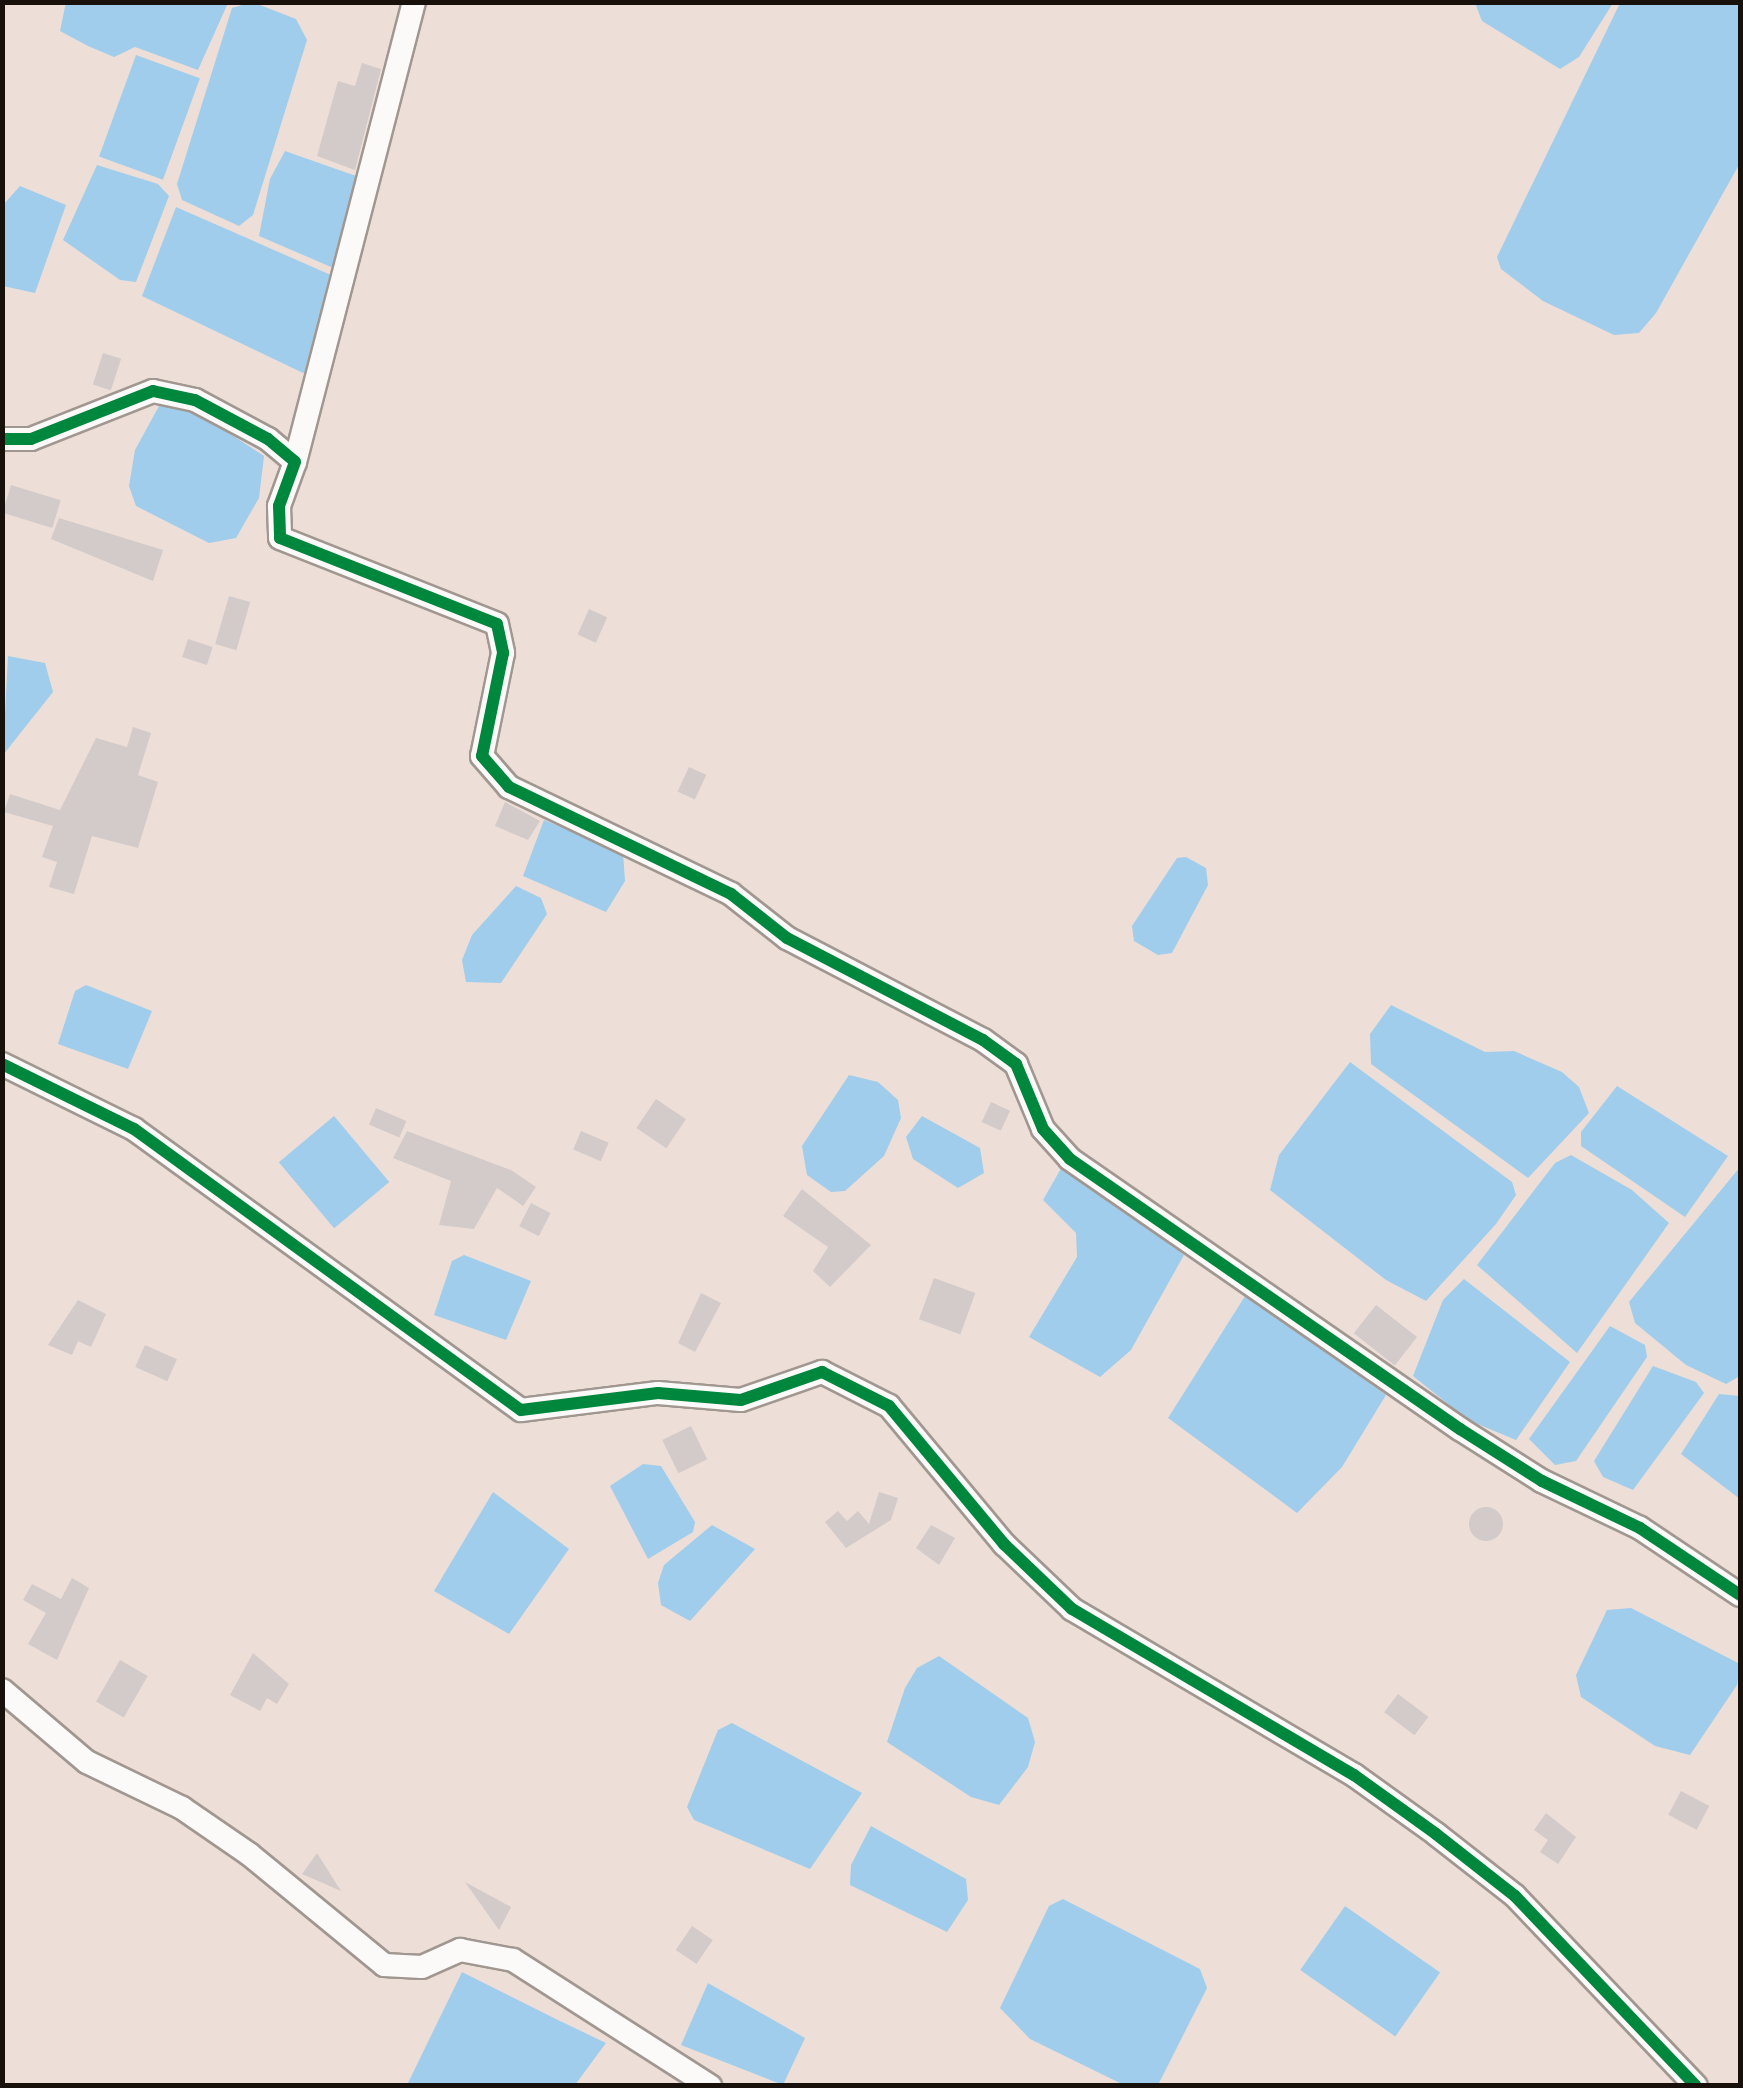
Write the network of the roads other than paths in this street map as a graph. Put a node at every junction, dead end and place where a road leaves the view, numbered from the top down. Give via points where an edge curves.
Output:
1 (414, 2) edge
2 (2, 439) edge
3 (296, 462) junction
4 (2, 1064) edge
5 (1740, 1594) edge
6 (2, 1690) edge
7 (710, 2086) edge
8 (1696, 2086) edge

1 - 3 street
2 - 3 street via 31,439 153,391 212,408
3 - 5 street via 279,506 280,538 486,615 502,631 482,756 509,786 731,894 787,938 983,1040 1016,1064 1042,1129 1070,1158 1460,1429 1542,1481 1640,1528
4 - 8 street via 134,1129 521,1410 658,1393 741,1400 822,1372 889,1406 1004,1544 1072,1609 1354,1775 1436,1834 1544,1924
6 - 7 street via 87,1762 182,1808 249,1854 384,1965 422,1967 460,1950 513,1960

